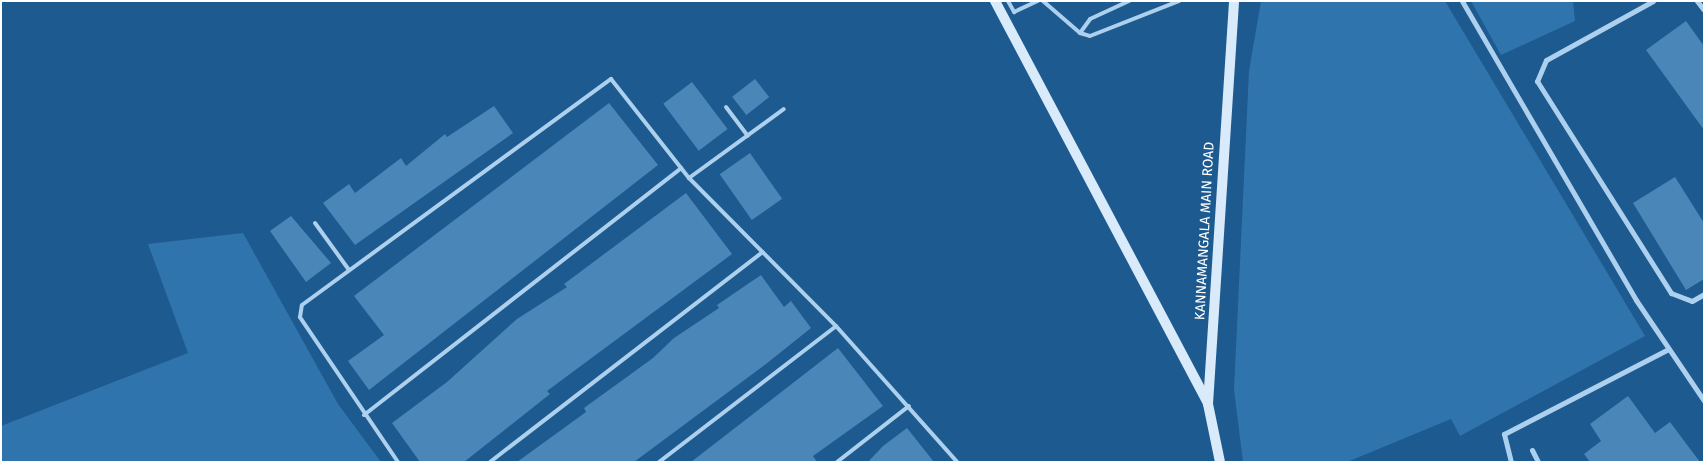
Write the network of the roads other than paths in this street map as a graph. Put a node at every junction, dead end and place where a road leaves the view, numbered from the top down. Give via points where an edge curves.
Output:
1 (995, 1) edge
2 (1008, 1) edge
3 (1038, 1) edge
4 (1043, 1) edge
5 (1129, 1) edge
6 (1178, 1) edge
7 (1234, 1) edge
8 (1462, 1) edge
9 (1653, 1) edge
10 (1697, 1) edge
11 (1704, 10) edge
12 (1080, 33) junction
13 (726, 107) dead end
14 (784, 109) dead end
15 (748, 136) junction
16 (681, 168) junction
17 (690, 178) junction
18 (315, 223) dead end
19 (763, 252) junction
20 (350, 270) junction
21 (1704, 294) edge
22 (836, 326) junction
23 (1667, 350) junction
24 (1704, 401) edge
25 (1208, 404) junction
26 (909, 406) junction
27 (364, 415) junction
28 (1532, 450) dead end
29 (398, 462) edge
30 (490, 462) edge
31 (658, 462) edge
32 (837, 462) edge
33 (957, 462) edge
34 (1220, 462) edge
35 (1511, 462) edge
36 (1538, 462) edge

1 - 25 street
2 - 3 lane via 1014,12
4 - 12 lane
5 - 12 lane via 1090,20
6 - 12 lane via 1090,36
7 - 25 street, KANNAMANGALA MAIN ROAD
8 - 23 street
9 - 21 street via 1546,60 1537,81 1671,293 1692,301
10 - 11 street
13 - 15 lane
14 - 15 lane
15 - 17 lane
16 - 17 lane
16 - 20 lane via 615,83 604,80
16 - 27 lane
17 - 19 lane
18 - 20 lane
19 - 22 lane
19 - 30 lane
20 - 27 lane via 302,305 300,317
22 - 26 lane
22 - 31 lane
23 - 24 street
23 - 35 street via 1504,434
25 - 34 street, KANNAMANGALA MAIN ROAD
26 - 32 lane
26 - 33 lane
27 - 29 lane
28 - 36 street

